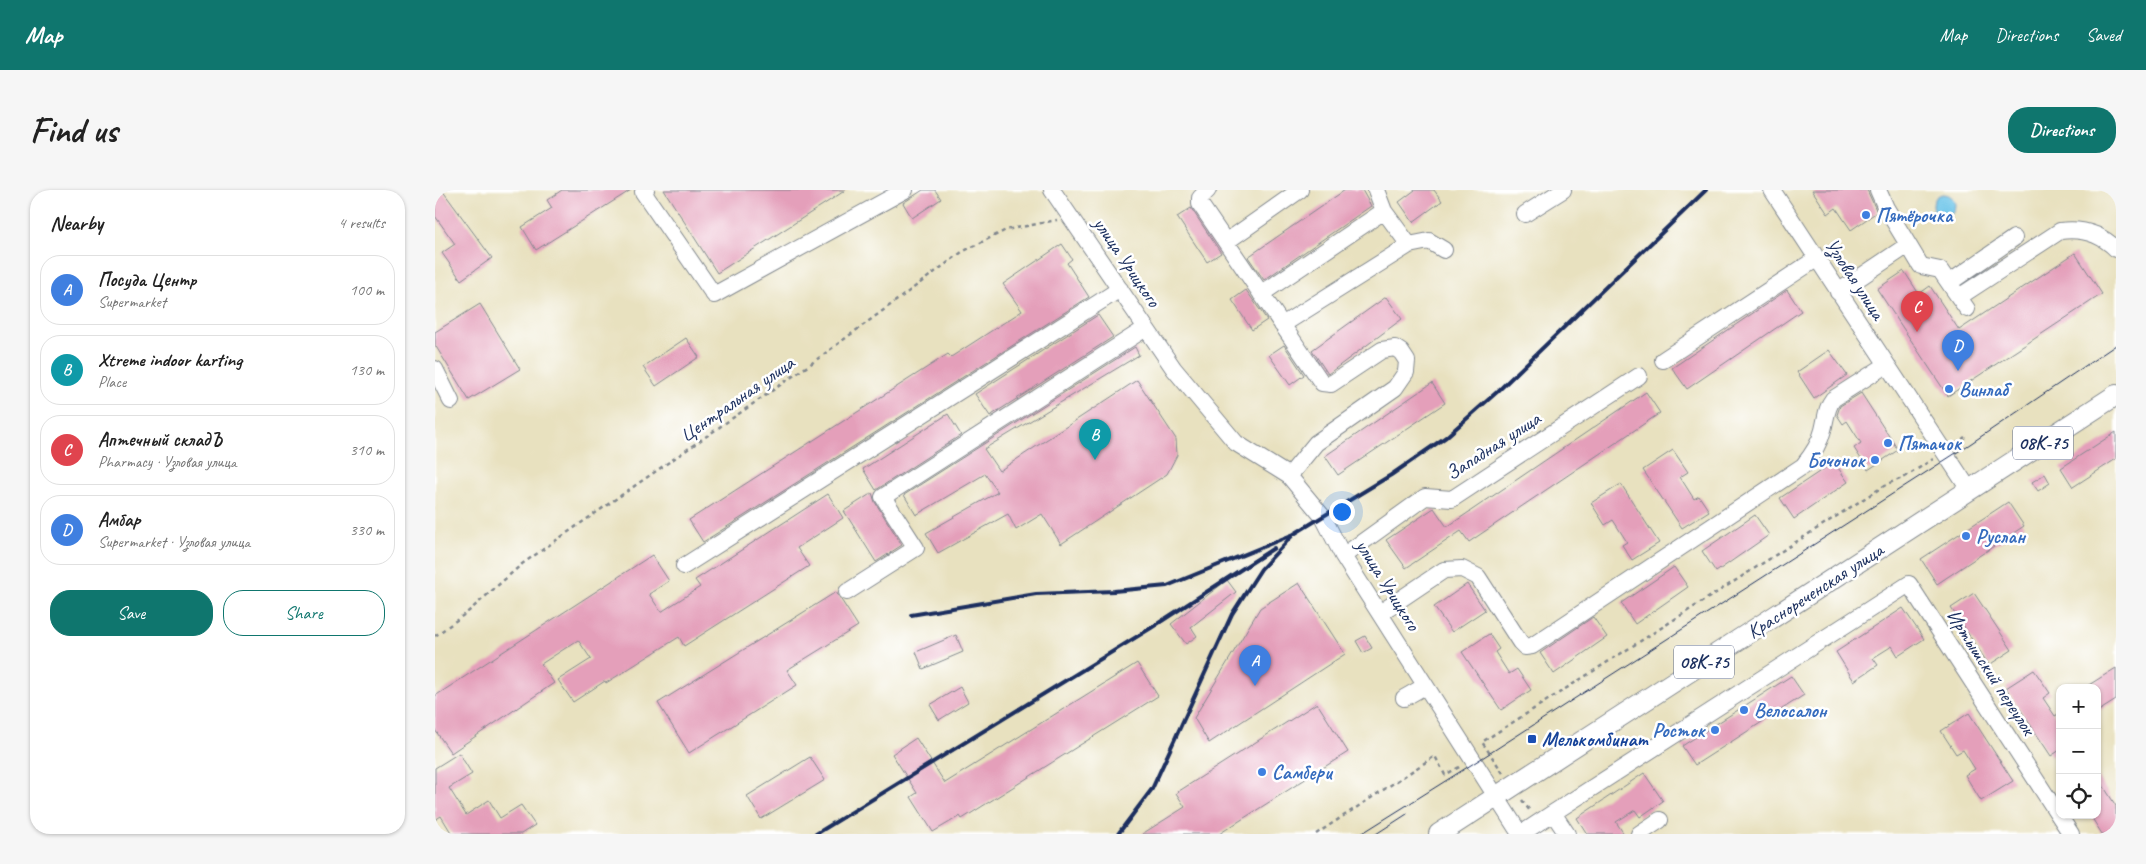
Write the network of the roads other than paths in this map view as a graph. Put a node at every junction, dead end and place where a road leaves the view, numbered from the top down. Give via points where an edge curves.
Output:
1 (646, 190) edge
2 (905, 190) edge
3 (1052, 190) edge
4 (1208, 190) edge
5 (1300, 190) edge
6 (1376, 190) edge
7 (1563, 190) edge
8 (1772, 190) edge
9 (1878, 190) edge
10 (1384, 211) junction
11 (1525, 214) dead end
12 (1397, 227) junction
13 (2014, 238) dead end
14 (1429, 241) junction
15 (1226, 242) junction
16 (1409, 245) junction
17 (1908, 245) junction
18 (2116, 249) edge
19 (1444, 250) dead end
20 (1816, 259) junction
21 (1949, 283) junction
22 (1120, 289) junction
23 (1838, 292) junction
24 (1261, 294) junction
25 (1282, 325) junction
26 (1146, 328) junction
27 (1663, 360) dead end
28 (1886, 365) junction
29 (435, 369) edge
30 (1639, 376) dead end
31 (2116, 395) edge
32 (451, 401) dead end
33 (1289, 476) junction
34 (1970, 491) junction
35 (1343, 556) junction
36 (684, 566) dead end
37 (1909, 584) joint
38 (847, 592) dead end
39 (1380, 614) junction
40 (1425, 686) junction
41 (1404, 698) dead end
42 (1504, 791) junction
43 (1553, 813) junction
44 (1660, 820) dead end
45 (1439, 834) edge
46 (1520, 834) edge
47 (1567, 834) edge
48 (1639, 834) edge
49 (2071, 834) edge

1 - 2 street via 643,192 714,295
3 - 22 street, улица Урицкого
4 - 15 street via 1200,198 1200,204
5 - 15 street
6 - 10 street
7 - 11 street
8 - 20 street, Узловая улица
9 - 17 street
10 - 12 street
10 - 24 street
12 - 14 street
12 - 16 street
13 - 21 street
14 - 16 street
14 - 19 street
15 - 24 street
16 - 25 street
17 - 21 street via 1921,266 1940,270
17 - 23 street
18 - 21 street via 2107,240 2078,229 2060,231 1963,303
20 - 23 street, Узловая улица
20 - 27 street
22 - 26 street, улица Урицкого
22 - 36 street
23 - 28 street, Узловая улица
24 - 25 street
25 - 33 street via 1322,383 1331,384 1382,350 1395,348 1407,361 1406,372 1395,388 1315,443
26 - 33 street, улица Урицкого via 1236,443
26 - 38 street via 883,497 916,548
28 - 34 street, Узловая улица
28 - 39 street via 1833,399 1823,432 1813,454 1803,466 1531,646 1525,647 1520,642 1478,577 1462,569 1444,570
29 - 32 street
30 - 35 street, Западная улица via 1452,499 1425,498
31 - 34 main road, Краснореченская улица / 08К-75
33 - 35 street, улица Урицкого via 1323,517
34 - 42 main road, Краснореченская улица / 08К-75
35 - 39 street, улица Урицкого
37 - 43 street, улица Урицкого
37 - 49 street, Иртышский переулок
39 - 40 street, улица Урицкого
40 - 41 street
40 - 42 street, улица Урицкого via 1473,760
42 - 45 main road, Краснореченская улица / 08К-75
42 - 46 street, улица Урицкого
43 - 46 street, улица Урицкого
43 - 47 street
44 - 48 street

